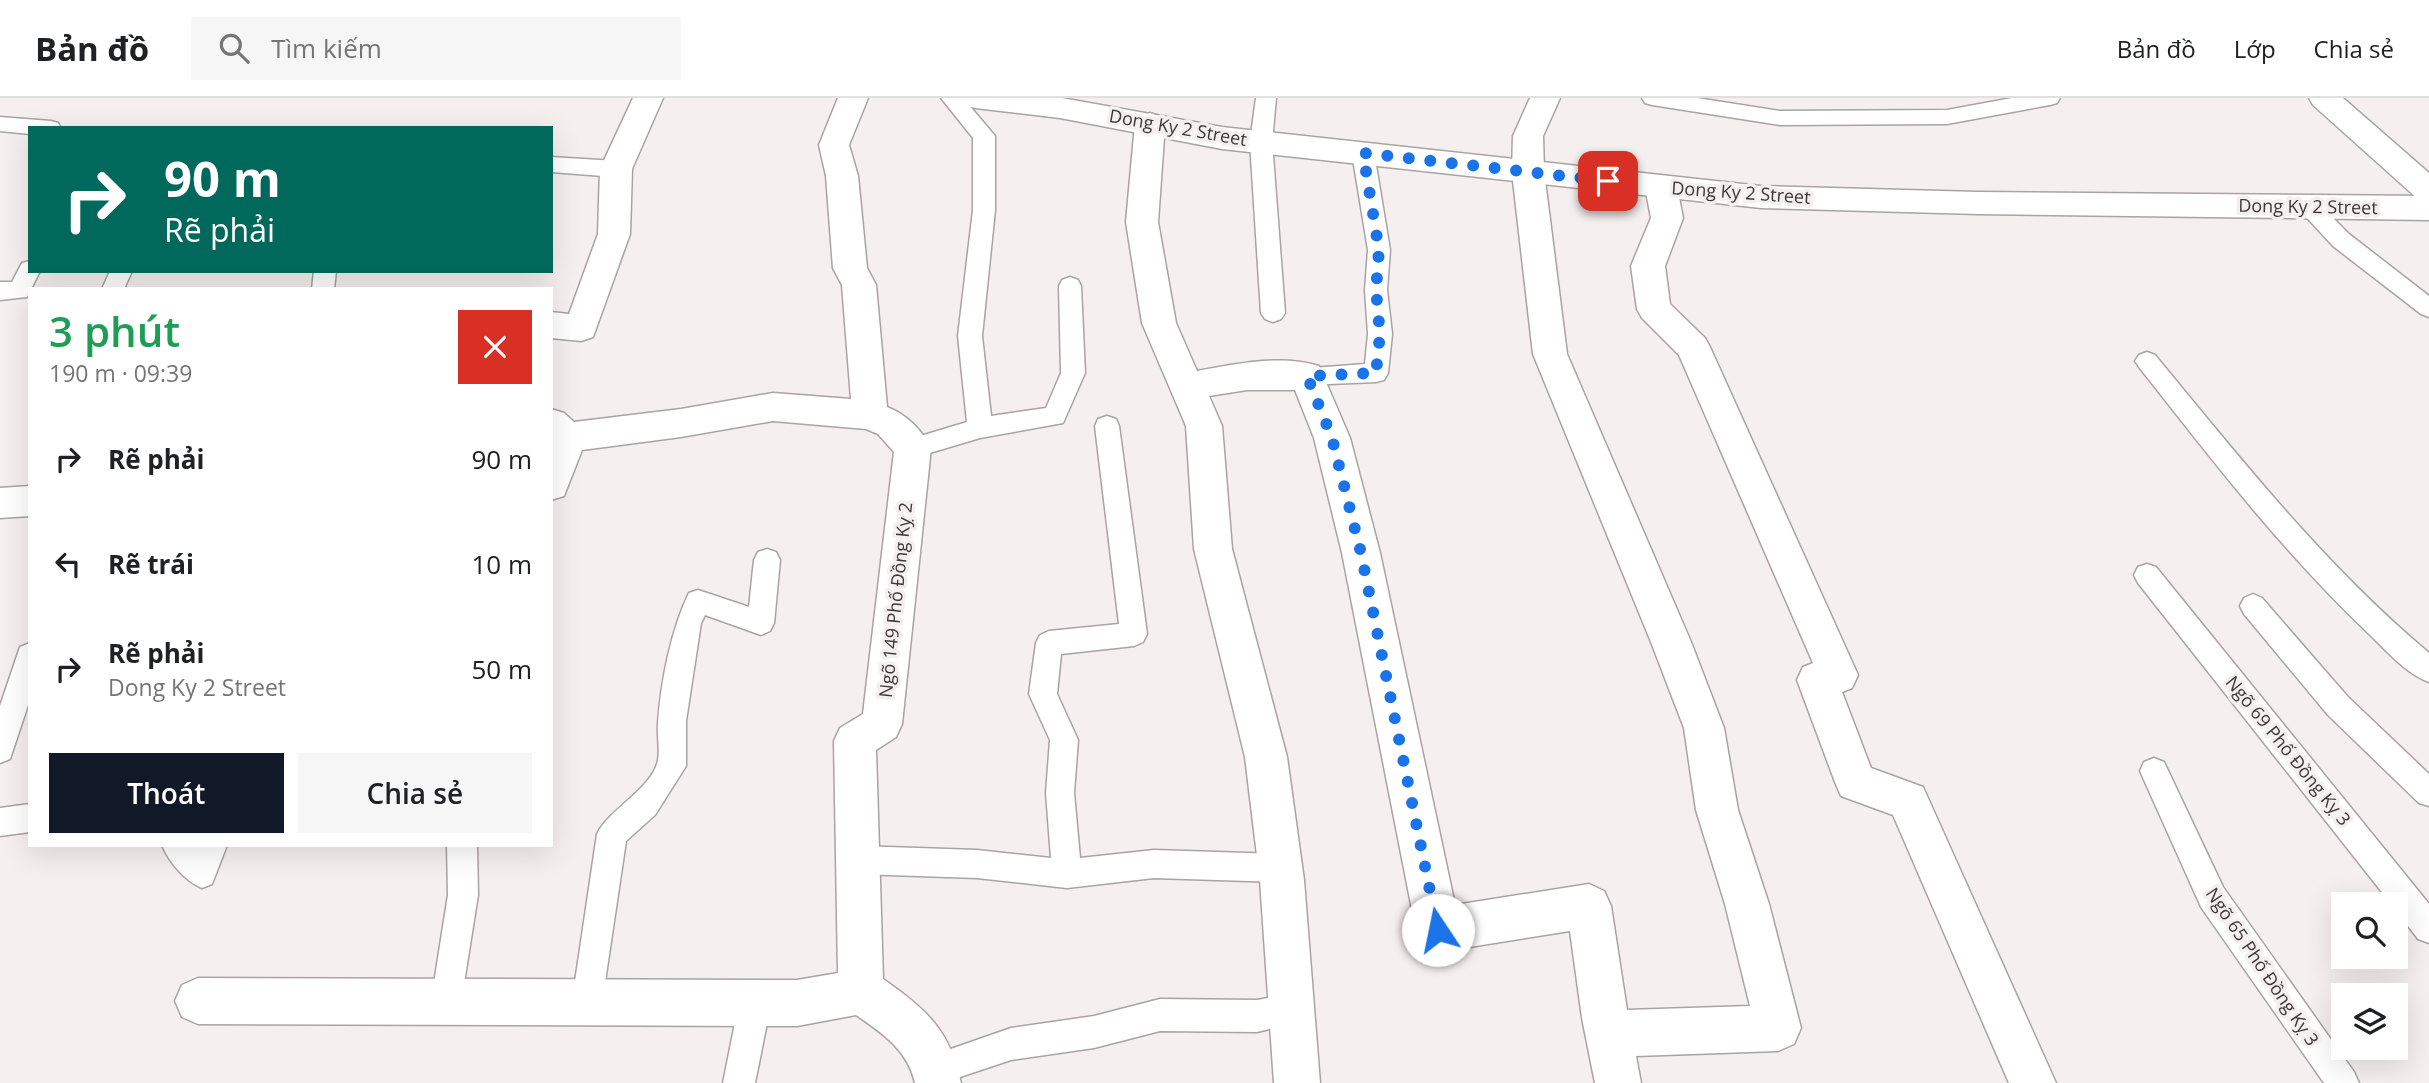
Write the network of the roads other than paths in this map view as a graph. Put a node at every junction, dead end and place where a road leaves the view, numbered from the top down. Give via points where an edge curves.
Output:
1 (648, 98) edge
2 (853, 98) edge
3 (951, 98) edge
4 (975, 98) edge
5 (1266, 98) edge
6 (1545, 98) edge
7 (1652, 98) edge
8 (2050, 98) edge
9 (2324, 98) edge
10 (1716, 103) edge
11 (0, 124) edge
12 (1150, 124) junction
13 (28, 126) edge
14 (1261, 142) junction
15 (1363, 153) junction
16 (553, 164) edge
17 (616, 169) junction
18 (1528, 172) junction
19 (1661, 187) junction
20 (2426, 206) edge
21 (2308, 207) junction
22 (28, 273) edge
23 (1070, 286) dead end
24 (0, 291) edge
25 (2429, 308) edge
26 (1273, 313) dead end
27 (553, 325) edge
28 (2147, 361) dead end
29 (1307, 376) junction
30 (1187, 386) junction
31 (870, 415) junction
32 (1107, 426) dead end
33 (980, 428) junction
34 (560, 430) edge
35 (913, 448) junction
36 (553, 473) edge
37 (28, 501) edge
38 (0, 503) edge
39 (767, 560) dead end
40 (2147, 575) dead end
41 (2253, 606) dead end
42 (28, 660) edge
43 (2429, 670) edge
44 (0, 750) edge
45 (2154, 771) dead end
46 (2429, 793) edge
47 (28, 818) edge
48 (0, 822) edge
49 (178, 847) edge
50 (212, 847) edge
51 (462, 847) edge
52 (858, 860) junction
53 (1281, 868) junction
54 (1067, 874) junction
55 (2429, 928) edge
56 (860, 992) junction
57 (198, 1001) dead end
58 (446, 1002) junction
59 (587, 1002) junction
60 (755, 1003) junction
61 (1292, 1010) junction
62 (1608, 1034) junction
63 (937, 1076) edge
64 (739, 1083) edge
65 (1297, 1083) edge
66 (1618, 1083) edge
67 (2033, 1083) edge
68 (2343, 1083) edge

1 - 17 street
2 - 31 street via 834,145 842,176 850,268 859,285
3 - 33 lane via 984,135 984,210 970,336
4 - 12 street, Dong Ky 2 Street
5 - 14 lane
6 - 18 street via 1528,136
7 - 10 lane
8 - 10 lane via 1947,117 1780,118
9 - 20 street
11 - 13 lane
12 - 14 street, Dong Ky 2 Street
12 - 30 street via 1142,222 1159,323
14 - 15 street, Dong Ky 2 Street
14 - 26 lane
15 - 18 street, Dong Ky 2 Street
15 - 29 lane via 1379,250 1376,373
16 - 17 lane
17 - 27 street via 614,234 581,328
18 - 19 street, Dong Ky 2 Street
18 - 62 street via 1550,354 1704,728 1717,810 1779,1028
19 - 21 street, Dong Ky 2 Street via 1761,197
19 - 67 street via 1667,218 1648,266 1654,309 1693,347 1838,674 1817,680 1856,782 1908,801
20 - 21 street, Dong Ky 2 Street
21 - 25 lane via 2341,240
22 - 24 lane via 19,291
23 - 33 lane via 1073,373 1054,415
28 - 43 lane via 2293,539 2401,648
29 - 30 street via 1247,376
29 - 62 street via 1332,438 1361,553 1438,930 1589,906
30 - 53 street via 1204,426 1213,549 1266,757
31 - 34 street via 773,407
31 - 35 street via 891,424
32 - 54 lane via 1134,634 1049,643 1042,694 1064,740 1060,793
33 - 35 lane
34 - 36 street
35 - 52 street, Ngõ 149 Phố Đồng Kỵ 2 via 882,724 855,741
37 - 38 street
39 - 59 lane via 761,623 698,601 688,623 672,721 672,766 645,805 612,834
40 - 55 lane, Ngõ 69 Phố Đồng Kỵ 3
41 - 46 lane via 2338,706
42 - 44 lane
45 - 68 lane, Ngõ 65 Phố Đồng Kỵ 3 via 2212,897
47 - 48 lane
49 - 50 lane via 202,874
51 - 58 lane via 463,895
52 - 54 lane via 976,864
52 - 56 street, Ngõ 149 Phố Đồng Kỵ 2
53 - 54 lane via 1154,864
53 - 61 street
56 - 60 street via 797,1003
56 - 63 street via 915,1029
57 - 58 street
58 - 59 street
59 - 60 street
60 - 64 lane
61 - 63 lane via 1257,1016 1160,1015 1094,1032 1011,1044
61 - 65 street
62 - 66 street

